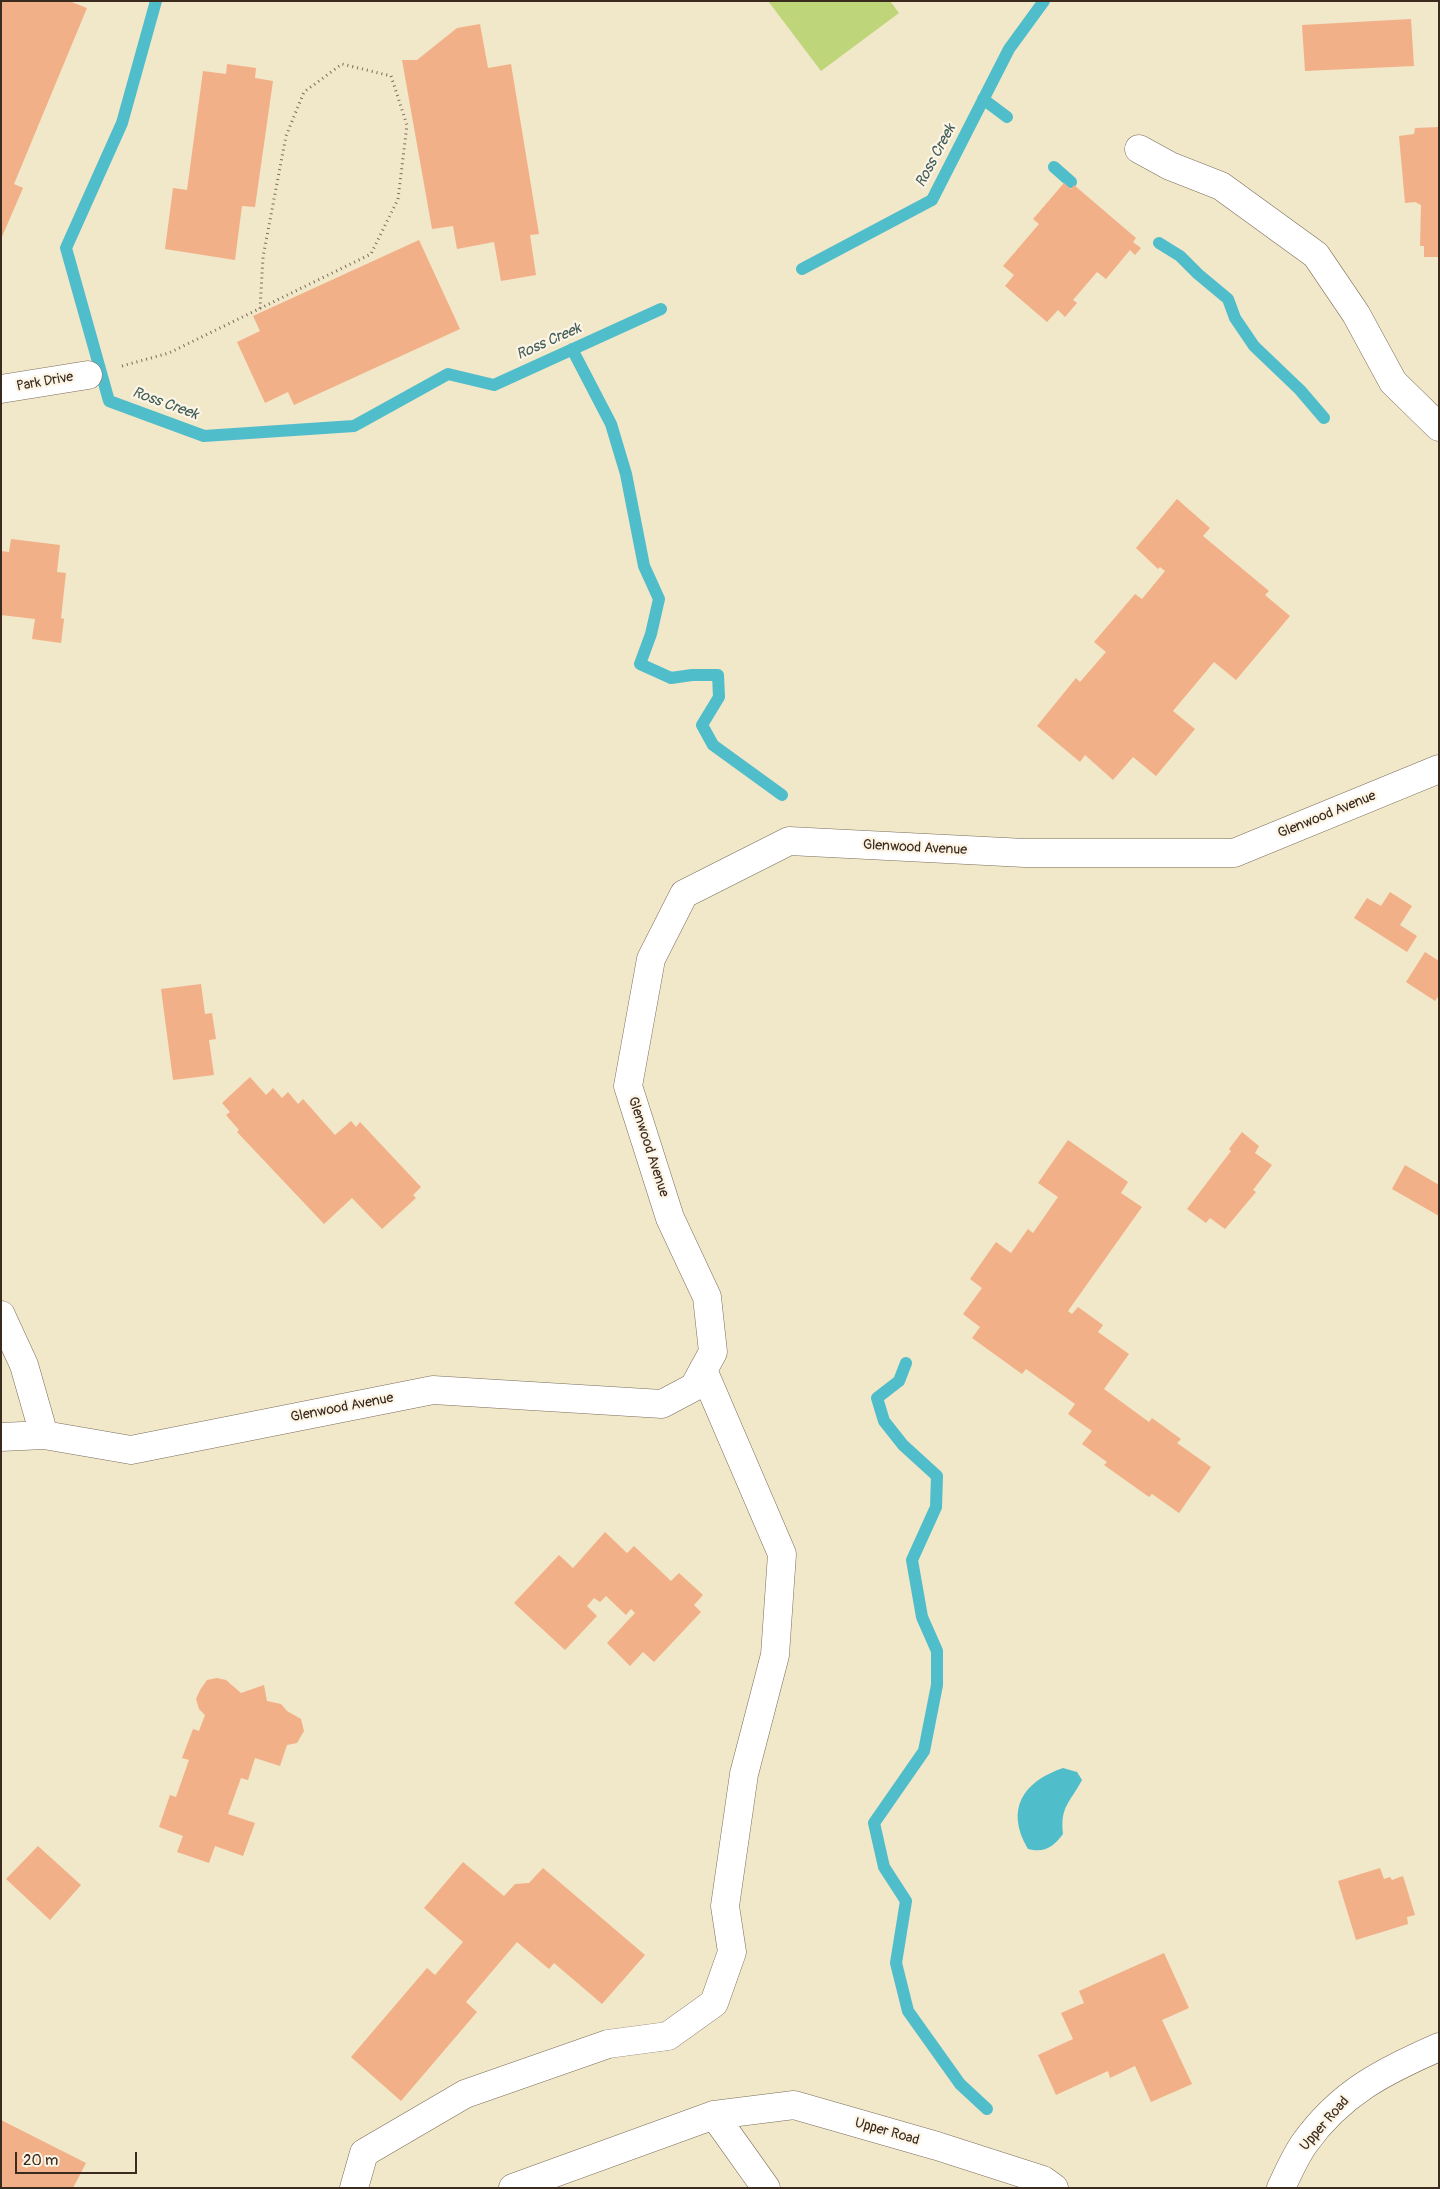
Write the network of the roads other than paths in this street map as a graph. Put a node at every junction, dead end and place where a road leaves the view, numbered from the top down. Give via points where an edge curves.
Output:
1 (1139, 149) dead end
2 (88, 374) dead end
3 (1, 389) edge
4 (1439, 427) edge
5 (1439, 770) edge
6 (1, 1316) edge
7 (703, 1370) junction
8 (44, 1435) junction
9 (1, 1437) edge
10 (1439, 2047) edge
11 (714, 2115) junction
12 (354, 2188) edge
13 (513, 2188) edge
14 (766, 2188) edge
15 (1054, 2188) edge
16 (1280, 2188) edge

1 - 4 street via 1170,166 1221,186 1316,255 1356,314 1394,382
2 - 3 street, Park Drive
5 - 7 street, Glenwood Avenue via 1234,853 1025,853 789,841 684,894 651,960 628,1086 670,1218 707,1297 713,1352
6 - 8 street via 24,1365
7 - 8 street, Glenwood Avenue via 694,1387 662,1404 433,1390 131,1450
7 - 12 street via 782,1554 775,1656 744,1774 725,1906 732,1952 714,2003 668,2036 608,2044 465,2094 364,2153
8 - 9 street, Glenwood Avenue
10 - 16 street, Upper Road via 1392,2068 1342,2100 1304,2144
11 - 13 street, Upper Road
11 - 14 street
11 - 15 street, Upper Road via 794,2105 946,2149 1043,2180

